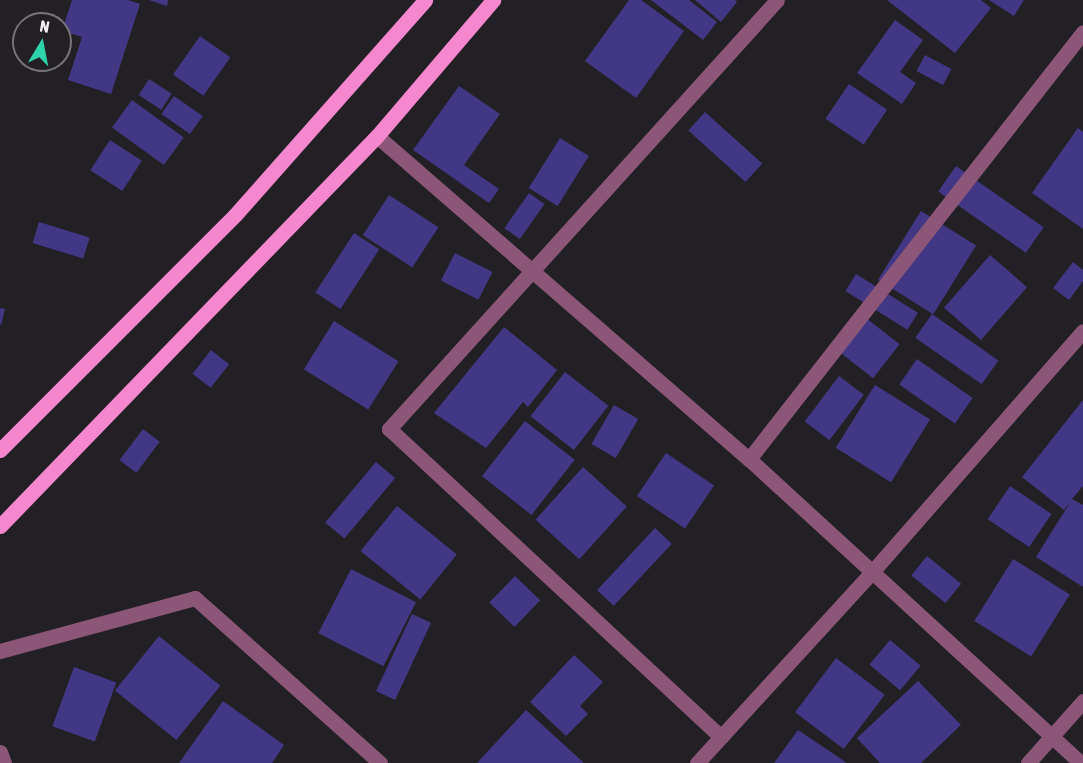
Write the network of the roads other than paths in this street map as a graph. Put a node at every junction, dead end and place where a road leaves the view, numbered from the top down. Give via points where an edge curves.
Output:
1 (425, 0) edge
2 (493, 0) edge
3 (777, 0) edge
4 (1083, 32) edge
5 (377, 136) junction
6 (532, 270) junction
7 (1083, 331) edge
8 (0, 450) edge
9 (749, 459) junction
10 (0, 526) edge
11 (872, 572) junction
12 (0, 651) edge
13 (1083, 701) edge
14 (1052, 736) junction
15 (721, 737) junction
16 (0, 752) edge
17 (4, 763) edge
18 (381, 763) edge
19 (697, 763) edge
20 (1028, 763) edge
21 (1081, 763) edge

1 - 8 main road via 235,215
2 - 5 main road
3 - 6 street
4 - 9 street
5 - 6 street
5 - 10 main road
6 - 9 street
6 - 15 street via 389,429
7 - 11 street
9 - 11 street
11 - 14 street
11 - 15 street
12 - 18 street via 195,598
13 - 14 street
14 - 20 street
14 - 21 street
15 - 19 street
16 - 17 street

